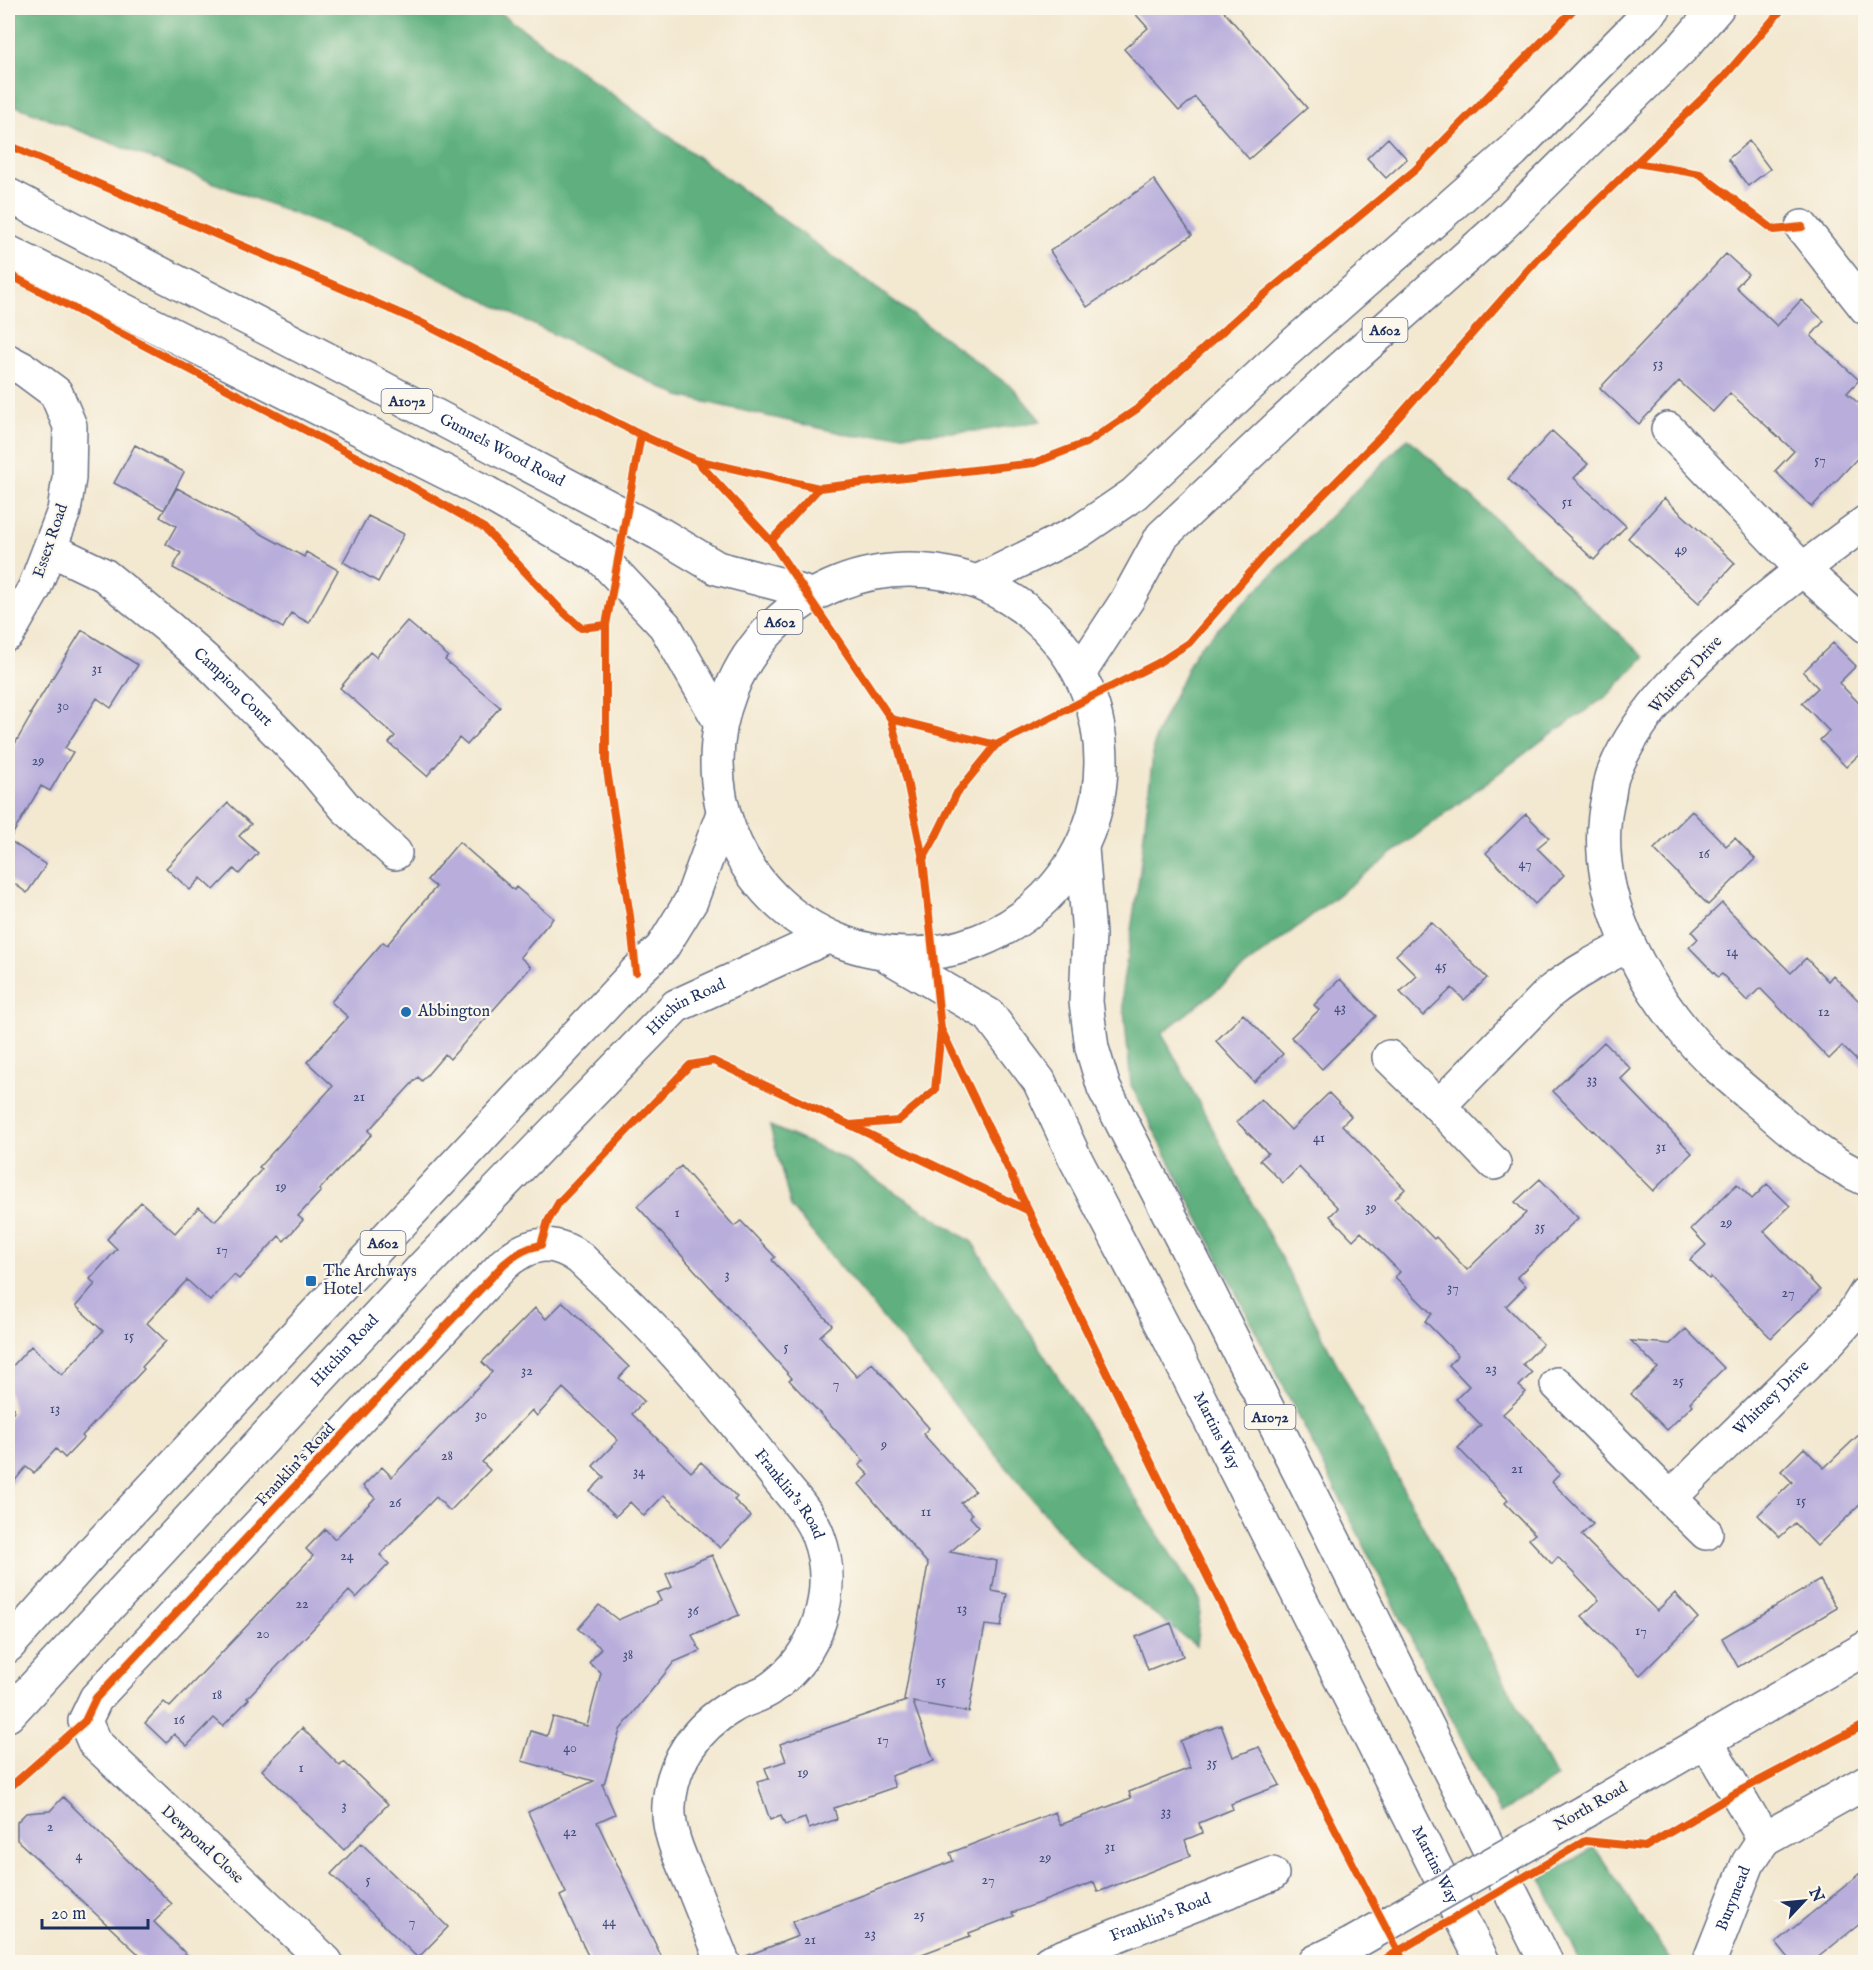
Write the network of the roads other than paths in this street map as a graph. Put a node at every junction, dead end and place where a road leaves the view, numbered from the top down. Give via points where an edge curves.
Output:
1 (1654, 8) edge
2 (1717, 8) edge
3 (8, 195) edge
4 (1802, 227) dead end
5 (8, 252) edge
6 (1866, 308) edge
7 (8, 361) edge
8 (1668, 429) dead end
9 (1866, 522) edge
10 (50, 549) junction
11 (1802, 569) junction
12 (979, 581) junction
13 (810, 595) junction
14 (1866, 626) edge
15 (8, 634) edge
16 (1080, 672) junction
17 (719, 720) junction
18 (722, 816) junction
19 (1083, 848) junction
20 (395, 853) dead end
21 (825, 938) junction
22 (1629, 945) junction
23 (888, 956) junction
24 (1389, 1057) dead end
25 (1439, 1106) junction
26 (1494, 1163) dead end
27 (1866, 1179) edge
28 (1866, 1293) edge
29 (1557, 1384) dead end
30 (1670, 1498) junction
31 (1707, 1533) dead end
32 (8, 1646) edge
33 (1866, 1648) edge
34 (8, 1715) edge
35 (85, 1721) joint
36 (1706, 1741) junction
37 (1866, 1782) edge
38 (1764, 1839) junction
39 (1272, 1874) dead end
40 (326, 1962) edge
41 (723, 1962) edge
42 (1049, 1962) edge
43 (1315, 1962) edge
44 (1483, 1962) edge
45 (1546, 1962) edge
46 (1709, 1962) edge

1 - 12 main road via 1513,151 1285,352 1134,494 1080,531
2 - 16 main road, A602 via 1500,227 1329,379 1162,536 1127,600
3 - 13 main road, Gunnels Wood Road / A1072 via 375,384 717,568
4 - 6 main road via 1814,264
5 - 17 main road, A1072 via 485,492 602,558 665,626
7 - 10 main road, Essex Road via 56,393 70,426 64,511
8 - 11 main road
9 - 11 main road, Whitney Drive
10 - 15 main road, Essex Road via 34,590
10 - 20 main road, Campion Court via 104,575 168,627 214,668 310,765 345,807
11 - 14 main road
11 - 22 main road, Whitney Drive via 1719,639 1670,687 1637,729 1614,772 1605,810 1603,851 1611,899
12 - 13 main road, A602 via 919,568 864,573
12 - 16 main road, A602 via 1048,628
13 - 17 main road, A602 via 751,648
16 - 19 main road, A602 via 1102,754 1098,805
17 - 18 main road, A602
18 - 21 main road, A602 via 765,892
18 - 32 main road, A602 via 691,901 662,948
19 - 23 main road, A602 via 1034,910 973,946
19 - 45 main road, A1072 via 1089,935 1086,1002 1092,1048 1104,1088
21 - 23 main road, A602
21 - 34 main road, Hitchin Road / A602 via 676,1006 425,1265
22 - 25 main road via 1569,976 1550,992
22 - 27 main road, Whitney Drive via 1656,994 1684,1032 1725,1073 1804,1143
23 - 44 main road, Martins Way via 989,1015 1040,1081
24 - 25 main road
25 - 26 main road
28 - 30 main road, Whitney Drive via 1824,1347
29 - 30 main road
30 - 31 main road
33 - 36 main road, North Road
35 - 40 main road, Dewpond Close via 94,1742
35 - 41 main road, Franklin's Road via 96,1698 504,1264 531,1247 561,1246 580,1258 663,1339 740,1428 808,1518 818,1535 824,1559 824,1604 810,1646 770,1689 735,1705 697,1734 685,1750 671,1789 670,1825 678,1852
36 - 38 main road
36 - 43 main road, North Road, bridge via 1353,1944
37 - 38 main road, Burymead
38 - 46 main road, Burymead via 1748,1863
39 - 42 main road, Franklin's Road

